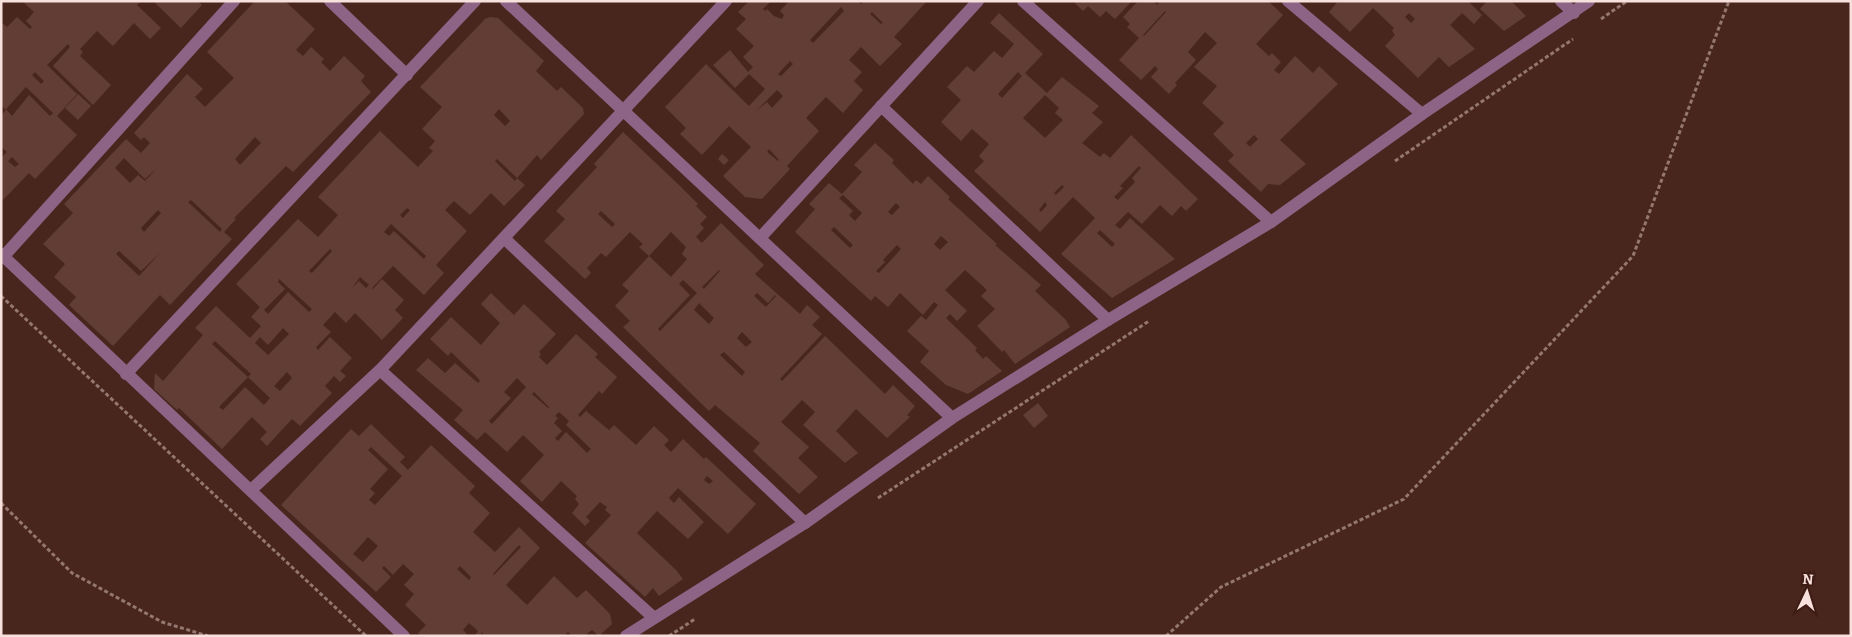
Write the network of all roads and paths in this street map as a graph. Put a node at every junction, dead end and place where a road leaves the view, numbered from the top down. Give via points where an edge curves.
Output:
1 (234, 1) edge
2 (330, 1) edge
3 (475, 1) edge
4 (506, 1) edge
5 (726, 1) edge
6 (978, 1) edge
7 (1023, 1) edge
8 (1288, 1) edge
9 (1561, 1) edge
10 (1589, 1) edge
11 (1729, 1) edge
12 (1574, 13) junction
13 (408, 74) junction
14 (881, 106) junction
15 (624, 110) junction
16 (1422, 114) junction
17 (1272, 222) junction
18 (504, 238) junction
19 (760, 238) junction
20 (2, 255) edge
21 (1, 296) edge
22 (1108, 320) junction
23 (380, 370) junction
24 (126, 374) junction
25 (952, 418) junction
26 (251, 490) junction
27 (1, 503) edge
28 (805, 523) junction
29 (653, 617) junction
30 (208, 636) edge
31 (366, 636) edge
32 (404, 636) edge
33 (626, 636) edge
34 (1166, 636) edge

1 - 20 street
2 - 13 street
3 - 13 street
4 - 15 street
5 - 15 street
6 - 14 street
7 - 17 street
8 - 16 street
9 - 12 street
10 - 12 street
11 - 34 path via 1633,256 1404,499 1221,587
12 - 16 street
13 - 24 street
14 - 19 street
14 - 22 street
15 - 18 street
15 - 19 street
16 - 17 street
17 - 22 street
18 - 23 street
18 - 28 street
19 - 25 street
20 - 24 street
21 - 31 path
22 - 25 street
23 - 26 street
23 - 29 street
24 - 26 street
25 - 28 street
26 - 32 street
27 - 30 path via 72,573 162,622
28 - 29 street
29 - 33 street

